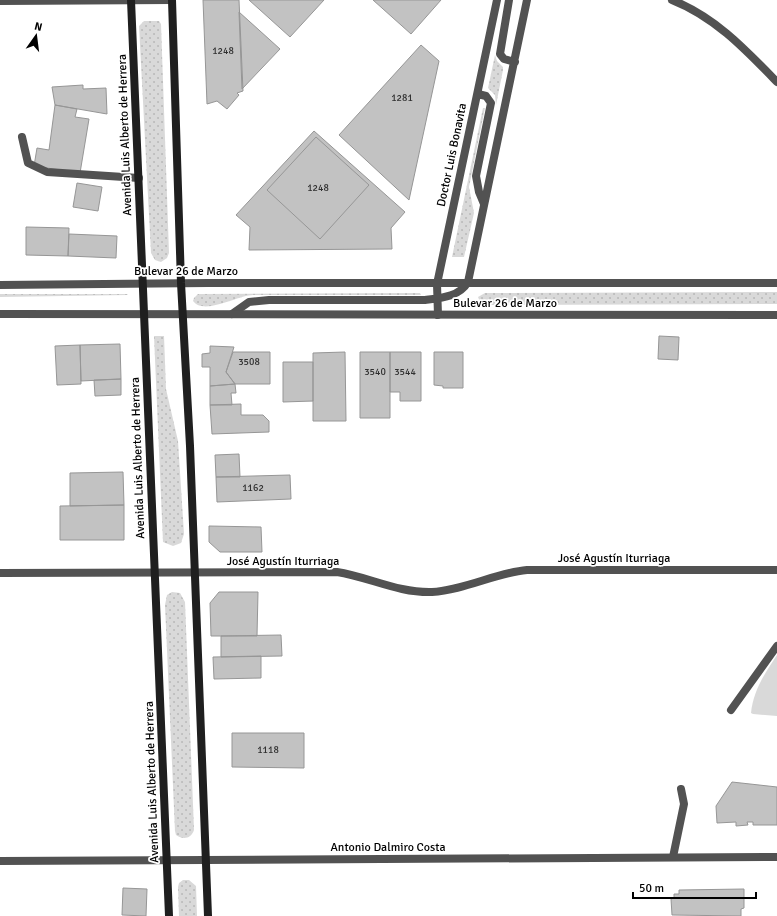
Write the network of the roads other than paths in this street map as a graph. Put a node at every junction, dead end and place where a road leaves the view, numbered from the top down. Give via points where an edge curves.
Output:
1 (131, 0) edge
2 (172, 0) edge
3 (497, 0) edge
4 (509, 0) edge
5 (527, 0) edge
6 (672, 0) edge
7 (0, 1) edge
8 (515, 62) junction
9 (777, 82) edge
10 (478, 94) junction
11 (22, 137) dead end
12 (139, 178) junction
13 (484, 204) junction
14 (468, 282) junction
15 (143, 283) junction
16 (181, 283) junction
17 (777, 283) edge
18 (437, 284) junction
19 (0, 285) edge
20 (438, 298) junction
21 (145, 313) junction
22 (0, 314) edge
23 (182, 314) junction
24 (232, 314) junction
25 (438, 315) junction
26 (777, 315) edge
27 (777, 570) edge
28 (0, 573) edge
29 (155, 573) junction
30 (195, 574) junction
31 (777, 646) edge
32 (731, 710) dead end
33 (681, 789) dead end
34 (673, 857) junction
35 (777, 857) edge
36 (206, 859) junction
37 (167, 860) junction
38 (0, 861) edge
39 (169, 916) edge
40 (208, 916) edge

1 - 2 street
1 - 7 street
1 - 12 main road, Avenida Luis Alberto de Herrera
2 - 16 main road
3 - 10 street, Doctor Luis Bonavita
4 - 8 street via 500,54 504,60
5 - 8 street
6 - 9 street via 685,5 732,37
8 - 13 street
10 - 13 street via 486,96 491,102 476,176
10 - 18 street, Doctor Luis Bonavita
11 - 12 street via 28,163 47,172
12 - 15 main road, Avenida Luis Alberto de Herrera
13 - 14 street
14 - 17 street, Bulevar 26 de Marzo
14 - 18 street, Bulevar 26 de Marzo
14 - 20 street, Bulevar 26 de Marzo via 458,293
15 - 16 street, Bulevar 26 de Marzo
15 - 19 street, Bulevar 26 de Marzo
15 - 21 main road, Avenida Luis Alberto de Herrera
16 - 18 street, Bulevar 26 de Marzo
16 - 23 main road
18 - 20 street, Doctor Luis Bonavita
20 - 24 street, Bulevar 26 de Marzo via 269,300 249,302
20 - 25 street, Doctor Luis Bonavita
21 - 22 street, Bulevar 26 de Marzo
21 - 23 street, Bulevar 26 de Marzo
21 - 29 main road, Avenida Luis Alberto de Herrera
23 - 24 street, Bulevar 26 de Marzo
23 - 30 main road
24 - 25 street, Bulevar 26 de Marzo
25 - 26 street, Bulevar 26 de Marzo
27 - 30 street, José Agustín Iturriaga via 528,570 431,592 391,588 359,576 337,572
28 - 29 street, José Agustín Iturriaga
29 - 30 street, José Agustín Iturriaga
29 - 37 main road, Avenida Luis Alberto de Herrera
30 - 36 main road
31 - 32 street
33 - 34 street via 684,804
34 - 35 street, Antonio Dalmiro Costa
34 - 36 street, Antonio Dalmiro Costa
36 - 37 street, Antonio Dalmiro Costa
36 - 40 main road
37 - 38 street, Antonio Dalmiro Costa
37 - 39 main road, Avenida Luis Alberto de Herrera

